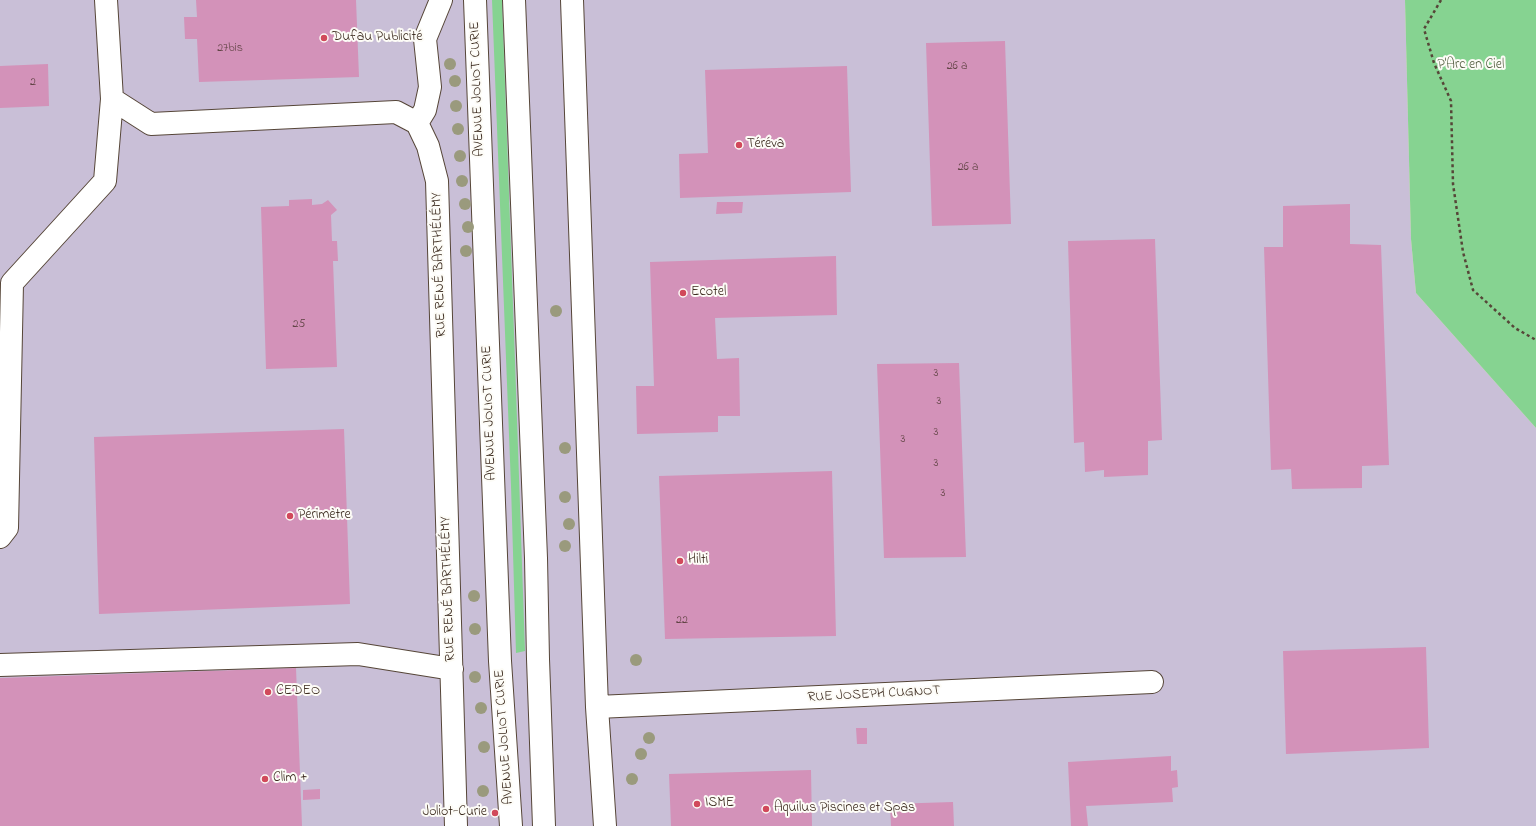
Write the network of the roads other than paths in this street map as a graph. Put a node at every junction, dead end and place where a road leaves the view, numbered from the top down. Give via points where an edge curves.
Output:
1 (106, 0) edge
2 (441, 0) edge
3 (475, 0) edge
4 (514, 0) edge
5 (572, 0) edge
6 (112, 99) junction
7 (417, 123) junction
8 (0, 537) edge
9 (0, 665) edge
10 (452, 669) junction
11 (1152, 682) dead end
12 (597, 707) junction
13 (456, 826) edge
14 (511, 826) edge
15 (544, 826) edge
16 (605, 826) edge

1 - 6 main road
2 - 7 main road via 425,39 430,87 425,110
3 - 14 main road, AVENUE JOLIOT CURIE via 500,661
4 - 15 main road
5 - 12 main road
6 - 7 main road via 151,124 396,112
6 - 8 main road via 105,181 12,283 7,528
7 - 10 main road, RUE RENÉ BARTHÉLÉMY via 428,146 437,181
9 - 10 main road via 358,654
10 - 13 main road, RUE RENÉ BARTHÉLÉMY
11 - 12 main road, RUE JOSEPH CUGNOT
12 - 16 main road

